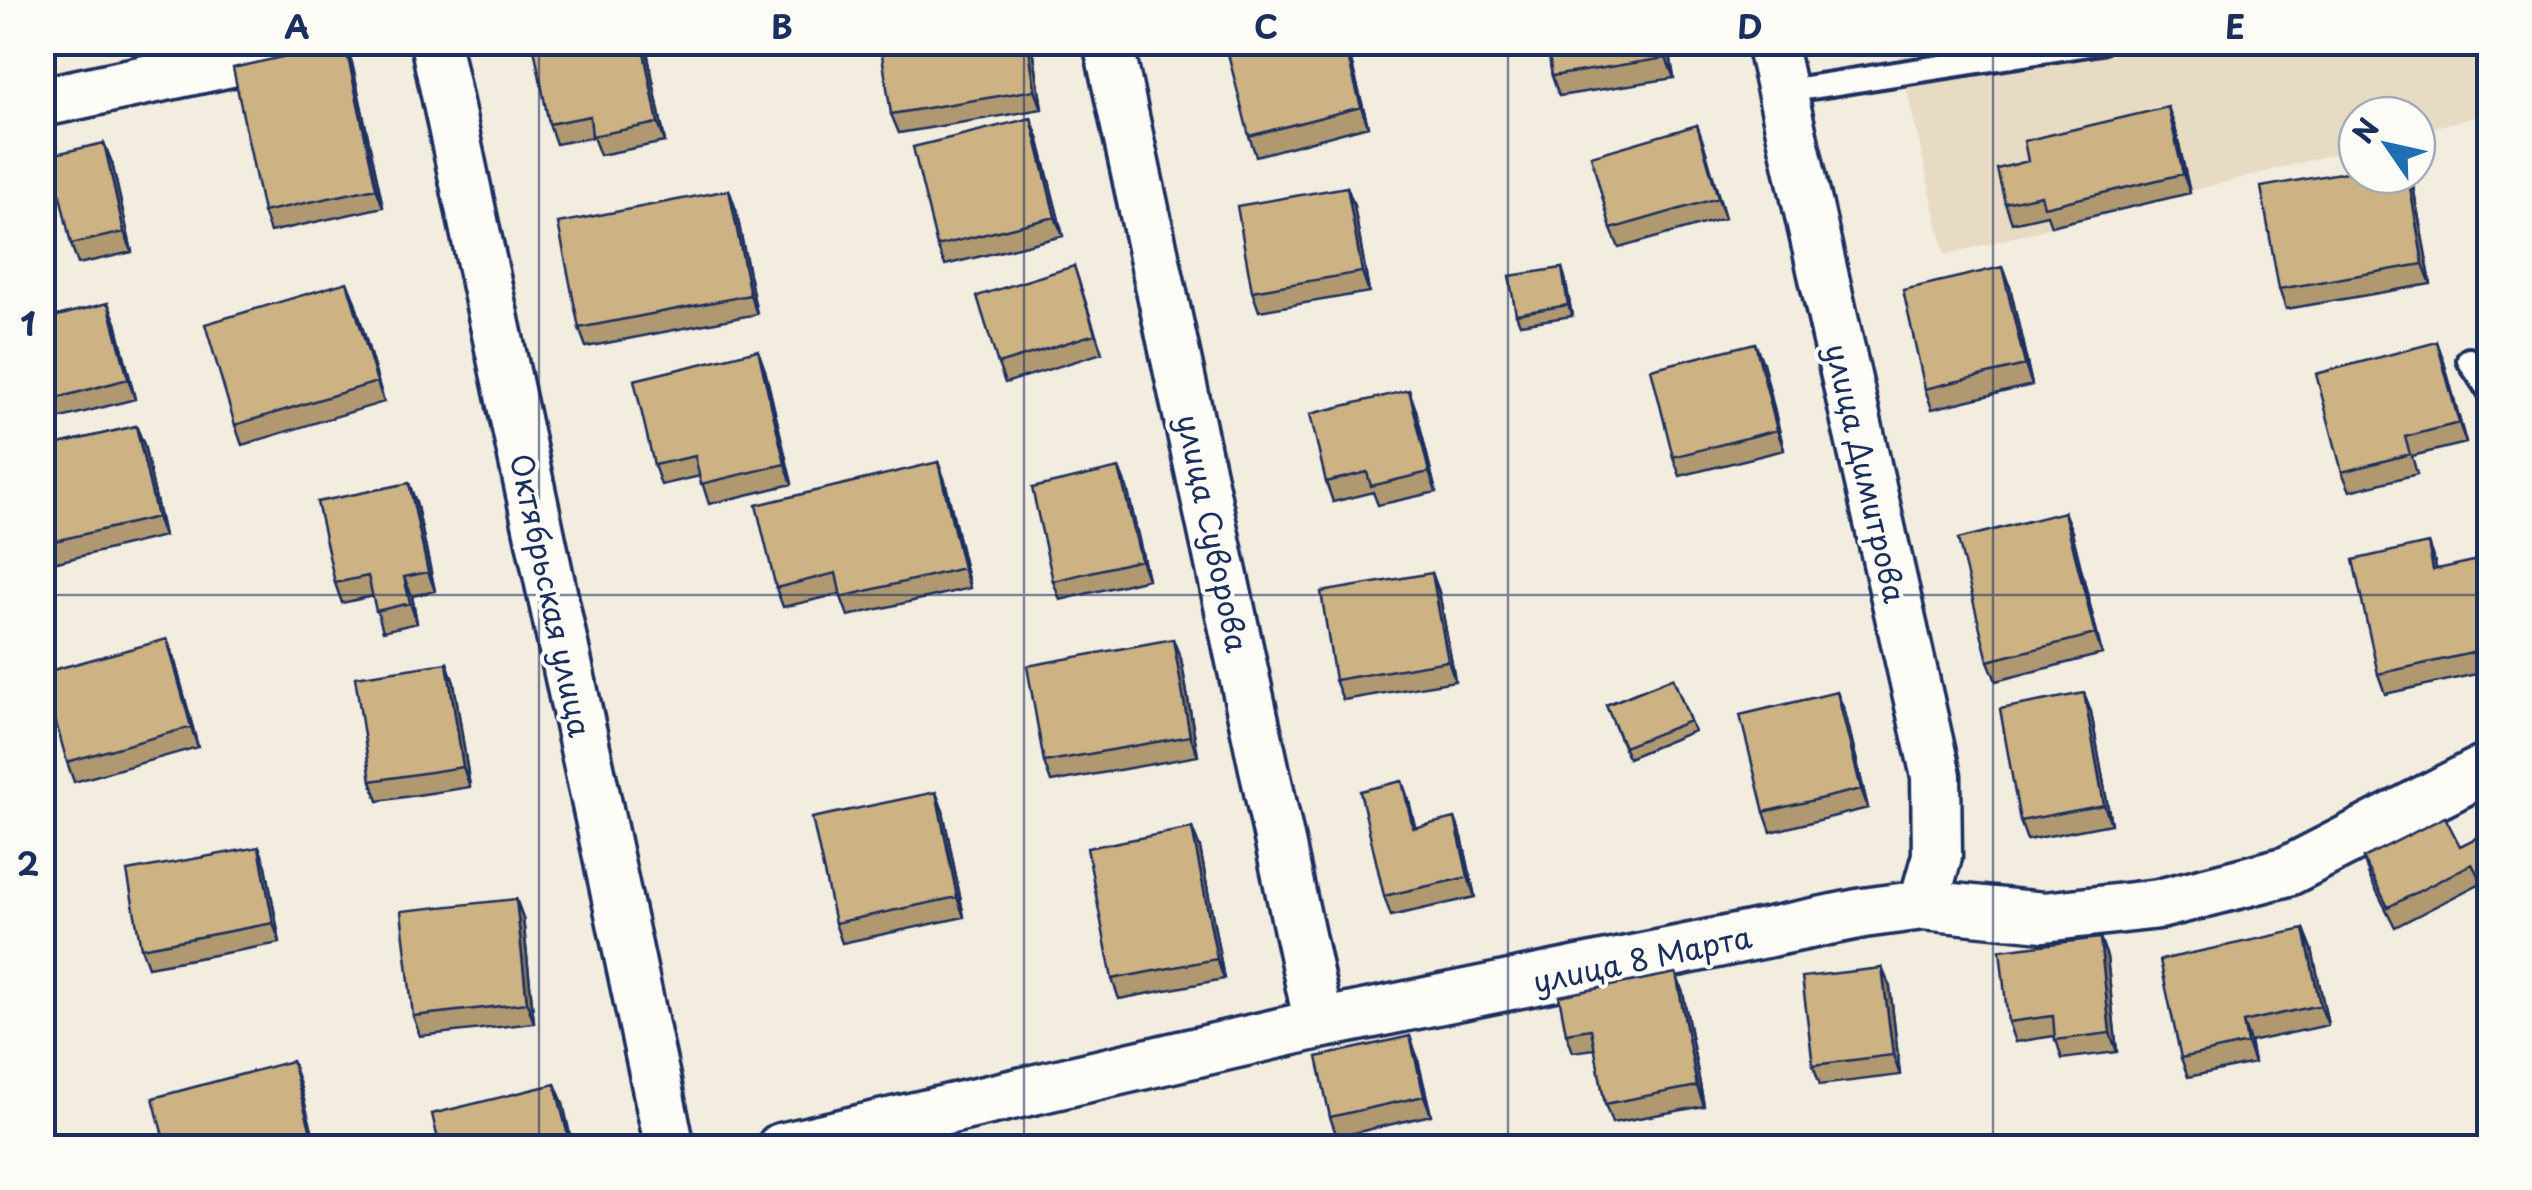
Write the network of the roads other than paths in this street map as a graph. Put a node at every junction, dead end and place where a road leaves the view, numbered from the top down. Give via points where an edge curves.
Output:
1 (325, 42) edge
2 (435, 42) edge
3 (1108, 42) edge
4 (1771, 42) edge
5 (2101, 42) edge
6 (1780, 92) junction
7 (42, 102) edge
8 (2469, 360) dead end
9 (2490, 392) edge
10 (2490, 767) edge
11 (1923, 905) junction
12 (1319, 1024) junction
13 (670, 1148) edge
14 (780, 1148) edge

1 - 7 street
2 - 13 street, Октябрьская улица
3 - 12 street, улица Суворова
4 - 6 street, улица Димитрова
5 - 6 lane
6 - 11 street, улица Димитрова via 1936,776 1938,856
8 - 9 lane
10 - 11 street, улица 8 Марта via 2288,871 2159,904 2044,917
11 - 12 street, улица 8 Марта
12 - 14 street, улица 8 Марта

